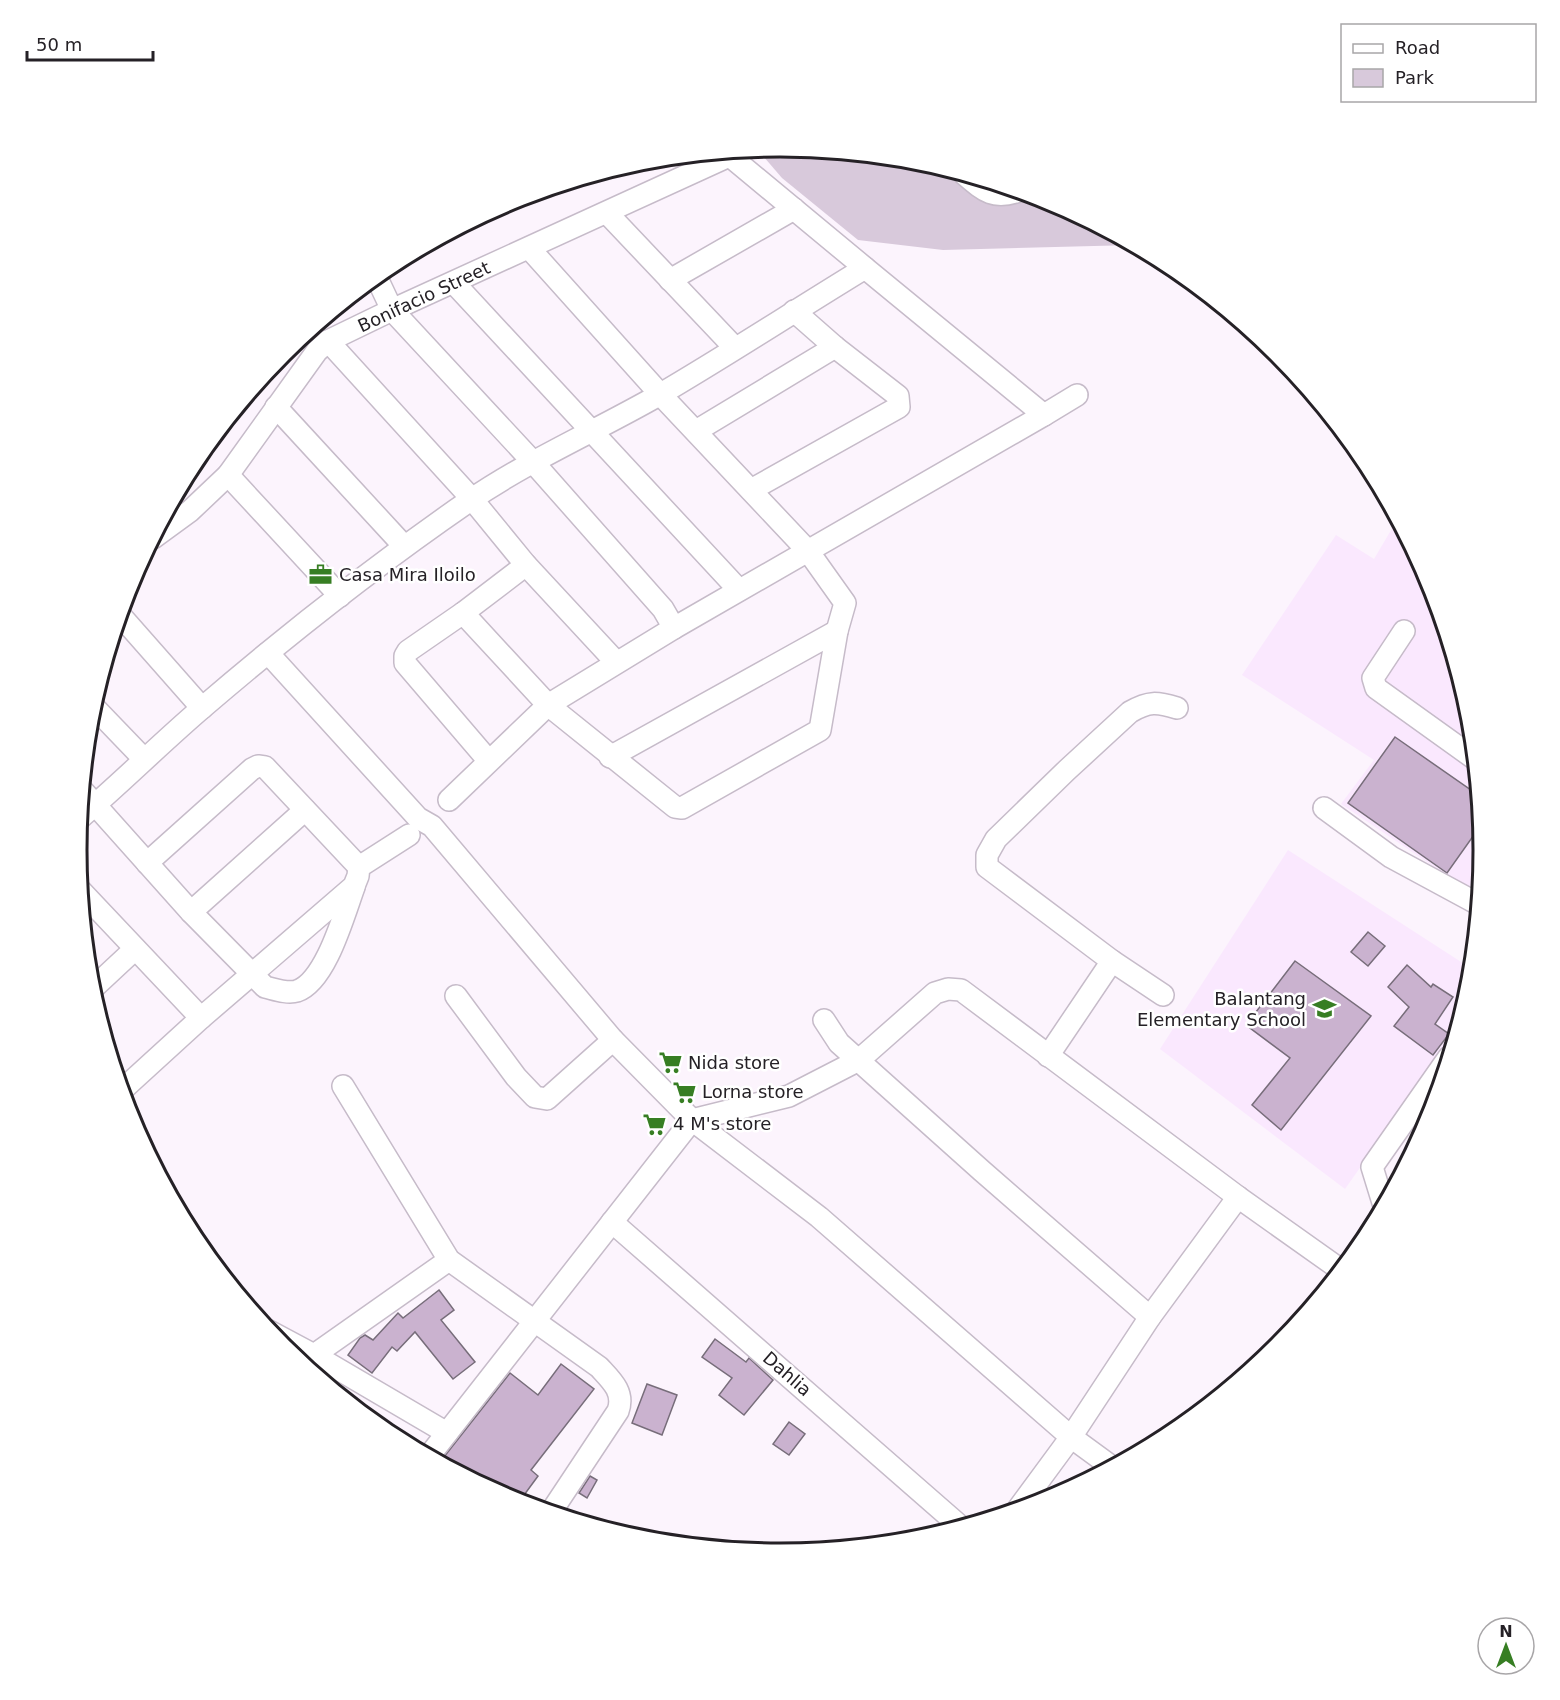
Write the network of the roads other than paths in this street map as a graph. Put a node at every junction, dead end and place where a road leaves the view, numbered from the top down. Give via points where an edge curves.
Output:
1 (732, 158) edge
2 (714, 160) edge
3 (979, 187) edge
4 (1006, 195) edge
5 (794, 209) junction
6 (607, 213) junction
7 (528, 249) junction
8 (865, 268) junction
9 (670, 280) junction
10 (454, 283) junction
11 (380, 285) edge
12 (392, 310) junction
13 (794, 311) junction
14 (328, 341) junction
15 (835, 347) junction
16 (735, 348) junction
17 (660, 394) junction
18 (1077, 395) dead end
19 (276, 406) junction
20 (1044, 415) junction
21 (696, 431) junction
22 (594, 432) junction
23 (533, 462) junction
24 (228, 475) junction
25 (751, 490) junction
26 (472, 499) junction
27 (178, 509) edge
28 (404, 546) junction
29 (808, 551) junction
30 (526, 565) junction
31 (739, 590) junction
32 (340, 596) junction
33 (464, 613) junction
34 (126, 622) edge
35 (674, 628) junction
36 (837, 631) junction
37 (1404, 631) dead end
38 (274, 648) junction
39 (616, 662) junction
40 (548, 705) junction
41 (202, 708) junction
42 (1177, 708) dead end
43 (100, 714) edge
44 (1466, 753) edge
45 (610, 757) junction
46 (144, 759) junction
47 (488, 760) junction
48 (89, 797) edge
49 (448, 800) dead end
50 (1324, 808) dead end
51 (305, 810) junction
52 (409, 835) dead end
53 (147, 863) junction
54 (357, 877) junction
55 (1471, 900) edge
56 (89, 905) edge
57 (191, 912) junction
58 (135, 949) junction
59 (1112, 961) junction
60 (252, 975) junction
61 (100, 982) edge
62 (1163, 995) dead end
63 (456, 996) dead end
64 (201, 1018) junction
65 (824, 1020) dead end
66 (614, 1040) junction
67 (1048, 1056) junction
68 (859, 1060) junction
69 (1434, 1079) edge
70 (128, 1084) edge
71 (343, 1086) dead end
72 (692, 1120) junction
73 (1381, 1195) edge
74 (1238, 1197) junction
75 (612, 1222) junction
76 (449, 1260) junction
77 (1335, 1265) edge
78 (1150, 1317) junction
79 (535, 1322) junction
80 (295, 1345) edge
81 (314, 1355) junction
82 (447, 1433) junction
83 (1071, 1437) junction
84 (433, 1450) edge
85 (1105, 1462) edge
86 (1027, 1497) edge
87 (555, 1505) edge
88 (954, 1520) edge

1 - 5 street
2 - 6 street, Bonifacio Street
3 - 4 street via 995,195
5 - 8 street
5 - 9 street
6 - 7 street, Bonifacio Street
6 - 9 street
7 - 10 street, Bonifacio Street
7 - 17 street
8 - 13 street
8 - 20 street
9 - 16 street
10 - 12 street, Bonifacio Street
10 - 22 street
11 - 12 street
12 - 14 street, Bonifacio Street
12 - 23 street
13 - 15 street
13 - 16 street
14 - 19 street, Bonifacio Street
14 - 26 street
15 - 21 street
15 - 25 street via 898,396 899,407
16 - 17 street
17 - 21 street
17 - 22 street
18 - 20 street
19 - 24 street, Bonifacio Street
19 - 28 street
20 - 29 street
21 - 25 street
22 - 23 street
22 - 31 street
23 - 26 street
23 - 35 street via 663,609
24 - 27 street, Bonifacio Street
24 - 32 street
25 - 29 street
26 - 28 street
26 - 30 street
28 - 32 street
29 - 31 street
29 - 36 street via 845,603
30 - 33 street
30 - 39 street
31 - 35 street
32 - 38 street
33 - 40 street
33 - 47 street via 408,651 405,663
34 - 41 street
35 - 39 street
36 - 45 street
36 - 45 street via 820,730 688,806 675,807
37 - 44 street via 1374,678 1376,688
38 - 41 street
38 - 66 street via 416,807 428,810 432,826
39 - 40 street
40 - 45 street
40 - 47 street
41 - 46 street
42 - 59 street via 1158,702 1130,712 996,839 987,855 987,867
43 - 46 street
46 - 48 street
47 - 49 street
48 - 53 street
50 - 55 street via 1391,857
51 - 53 street via 265,767 258,766
51 - 54 street
51 - 57 street
52 - 54 street
53 - 57 street
54 - 60 street
54 - 60 street via 328,957 304,986 296,992 281,991 265,987
56 - 58 street
57 - 60 street
58 - 61 street
58 - 64 street
59 - 62 street
59 - 67 street
60 - 64 street
63 - 66 street via 535,1097 547,1099
64 - 70 street
65 - 68 street via 839,1043
66 - 72 street
67 - 68 street via 961,990 948,989 935,993
67 - 74 street
68 - 72 street via 789,1096
68 - 78 street
69 - 73 street via 1372,1167
71 - 76 street
72 - 75 street
72 - 83 street via 819,1217
74 - 77 street
74 - 78 street
75 - 79 street
75 - 88 street, Dahlia
76 - 79 street
76 - 81 street
78 - 83 street
79 - 82 street
79 - 87 street via 599,1367 612,1381 621,1402
80 - 81 street
81 - 82 street
82 - 84 street
83 - 85 street
83 - 86 street

